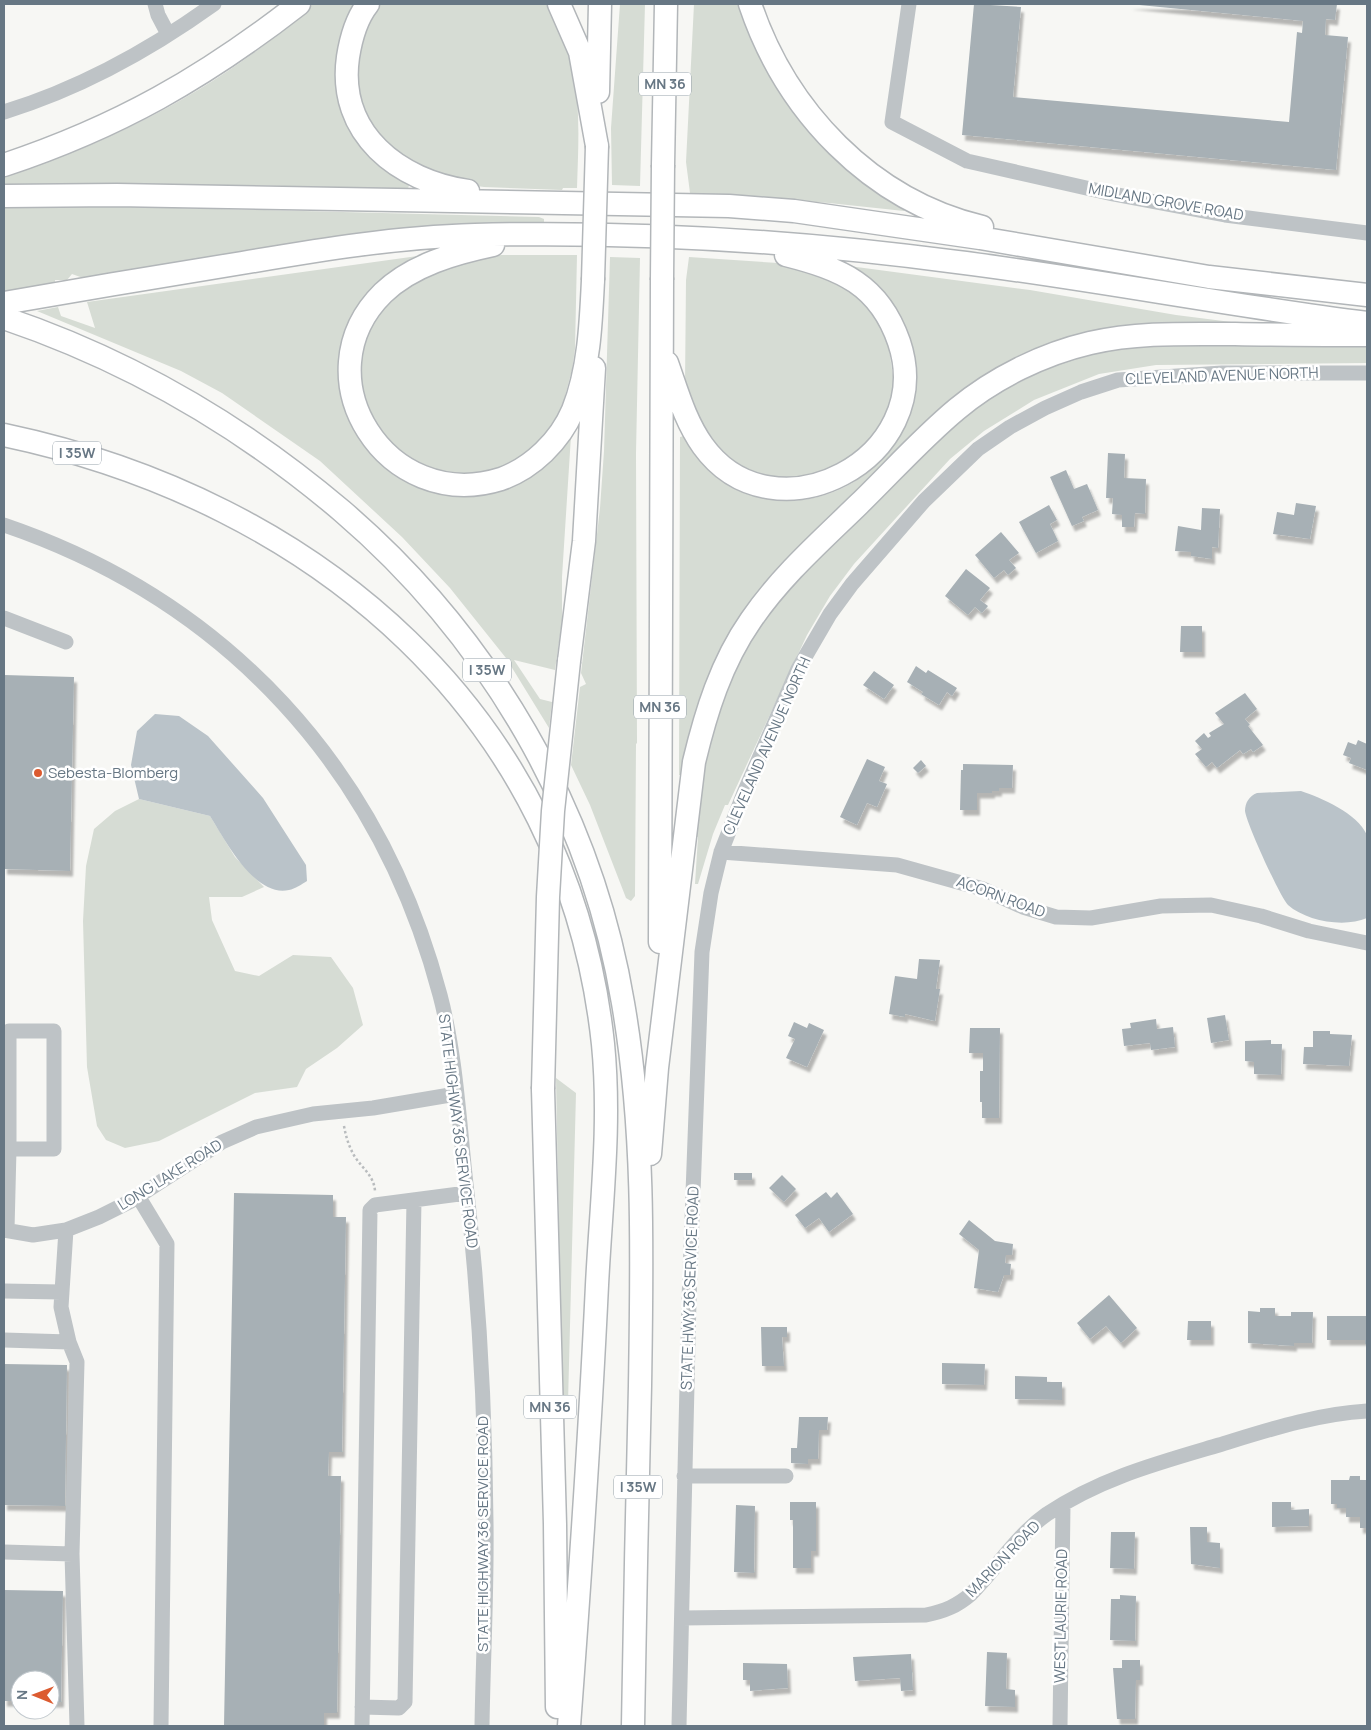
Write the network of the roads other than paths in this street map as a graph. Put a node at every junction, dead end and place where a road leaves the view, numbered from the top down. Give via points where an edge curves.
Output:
1 (155, 4) edge
2 (214, 4) edge
3 (299, 4) edge
4 (368, 4) edge
5 (559, 4) edge
6 (600, 4) edge
7 (666, 4) edge
8 (750, 4) edge
9 (909, 4) edge
10 (168, 34) junction
11 (4, 112) edge
12 (597, 146) junction
13 (4, 165) edge
14 (4, 196) edge
15 (554, 203) junction
16 (1367, 233) edge
17 (547, 234) junction
18 (727, 239) junction
19 (1036, 248) junction
20 (594, 280) junction
21 (1367, 295) edge
22 (4, 303) edge
23 (4, 318) edge
24 (1367, 323) edge
25 (1367, 335) edge
26 (661, 345) junction
27 (1367, 373) edge
28 (4, 435) edge
29 (4, 526) edge
30 (4, 618) edge
31 (66, 642) dead end
32 (721, 852) junction
33 (1367, 943) edge
34 (657, 1068) junction
35 (456, 1094) junction
36 (6, 1149) edge
37 (467, 1193) junction
38 (138, 1196) junction
39 (414, 1200) junction
40 (6, 1230) edge
41 (66, 1230) junction
42 (642, 1248) junction
43 (4, 1292) edge
44 (61, 1292) junction
45 (4, 1340) edge
46 (69, 1342) junction
47 (1367, 1410) edge
48 (684, 1476) junction
49 (786, 1476) dead end
50 (1063, 1505) junction
51 (4, 1552) edge
52 (72, 1554) junction
53 (682, 1618) junction
54 (362, 1707) junction
55 (77, 1726) edge
56 (161, 1726) edge
57 (362, 1726) edge
58 (482, 1726) edge
59 (558, 1726) edge
60 (569, 1726) edge
61 (633, 1726) edge
62 (679, 1726) edge
63 (1060, 1726) edge

1 - 10 street
2 - 10 street
3 - 13 highway via 254,39 154,102 60,146
4 - 15 highway via 356,25 350,45 347,76 352,107 373,146 403,170 450,189
5 - 12 highway via 580,52
6 - 12 highway, MN 36
7 - 26 highway, MN 36, bridge
8 - 19 highway via 763,39 795,96 838,147 874,178 927,208 1012,236
9 - 16 street, MIDLAND GROVE ROAD via 892,122 967,161 1216,213
10 - 11 street via 104,72
12 - 20 highway, MN 36, bridge
14 - 15 highway via 127,195
15 - 19 highway via 729,206 794,211
17 - 18 highway
17 - 20 highway via 453,254 405,276 384,292 373,306 354,344 352,385 364,425 382,450 401,466 442,484 490,482 512,475 531,463 563,429 579,391 591,330
17 - 22 highway via 396,240 321,249
18 - 24 highway via 843,248 958,262
18 - 26 highway via 839,271 856,282 884,311 902,351 905,379 898,416 889,434 856,466 816,485 790,489 751,482 717,461 693,431
19 - 21 highway via 1210,278
20 - 59 highway, MN 36, bridge via 596,325 592,431 583,549 552,821 546,946 543,1089
23 - 42 highway, I 35W via 84,349 140,376 202,410 276,459 358,526 396,562 433,601 500,688 530,737 578,840 612,948 631,1060 639,1153
25 - 34 highway via 1162,333 1125,336 1053,355 988,387 957,409 801,560 772,590 730,654 703,725 688,799
26 - 34 highway, MN 36
27 - 32 street, CLEVELAND AVENUE NORTH via 1222,373 1118,380 1045,408 978,449 911,516 830,614 798,669
28 - 60 highway, I 35W via 79,454 171,487 258,530 347,587 416,647 482,726 517,781 563,870 597,999 606,1091 589,1443
29 - 35 street, STATE HIGHWAY 36 SERVICE ROAD via 80,555 164,602 240,660 306,729 362,807 406,892 426,945 441,999
30 - 31 street
32 - 33 street, ACORN ROAD via 897,864 983,889 1056,917 1091,918 1161,906 1211,905
32 - 48 street, STATE HWY 36 SERVICE ROAD via 710,893 702,952
34 - 42 highway, MN 36
35 - 37 street, STATE HIGHWAY 36 SERVICE ROAD
35 - 38 street, LONG LAKE ROAD via 313,1114 256,1127 222,1142
36 - 36 street via 54,1149 54,1032 9,1031
36 - 40 street
37 - 39 street
37 - 58 street, STATE HIGHWAY 36 SERVICE ROAD via 483,1375 486,1525
38 - 41 street, LONG LAKE ROAD via 100,1217
38 - 56 street via 167,1244
39 - 54 street via 375,1205 370,1210
39 - 54 street via 405,1702 399,1708
40 - 41 street, LONG LAKE ROAD via 33,1235
41 - 44 street
42 - 61 highway, I 35W
43 - 44 street
44 - 46 street via 61,1308
45 - 46 street
46 - 52 street via 77,1362
47 - 50 street, MARION ROAD via 1314,1418 1155,1464 1086,1490
48 - 49 street
48 - 53 street, STATE HWY 36 SERVICE ROAD
50 - 53 street, MARION ROAD via 1033,1525 971,1594 946,1610 926,1614
50 - 63 street, WEST LAURIE ROAD
51 - 52 street
52 - 55 street
53 - 62 street, STATE HWY 36 SERVICE ROAD
54 - 57 street

